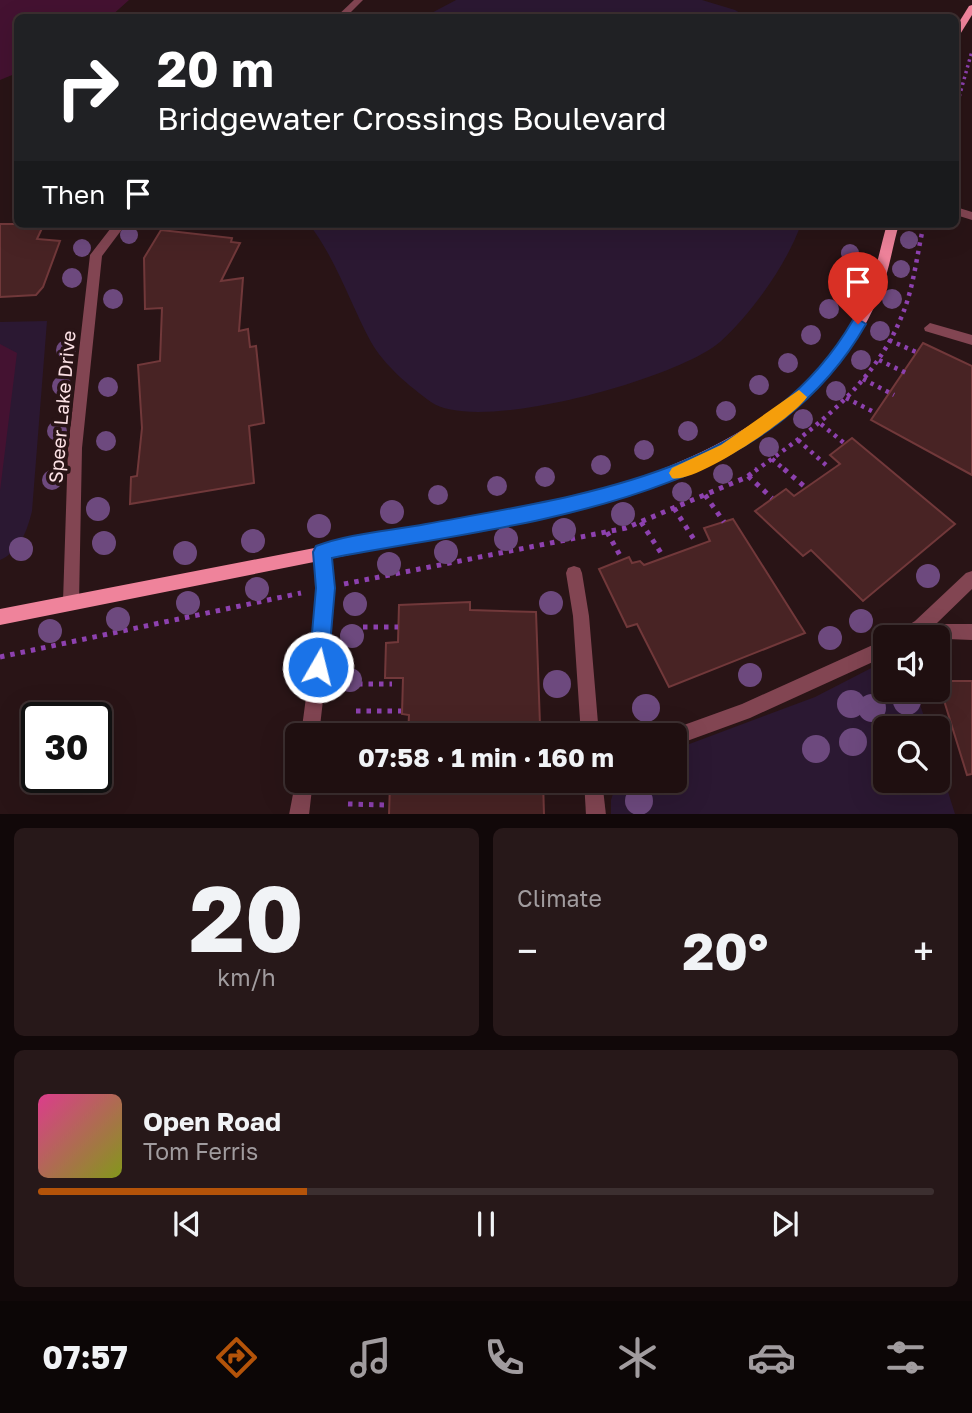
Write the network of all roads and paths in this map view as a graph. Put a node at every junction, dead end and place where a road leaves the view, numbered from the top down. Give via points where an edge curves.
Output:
1 (359, 0) edge
2 (972, 8) edge
3 (343, 14) edge
4 (959, 29) edge
5 (972, 51) edge
6 (959, 97) edge
7 (117, 228) edge
8 (891, 228) edge
9 (930, 328) dead end
10 (889, 340) dead end
11 (972, 340) edge
12 (916, 352) dead end
13 (879, 360) dead end
14 (906, 373) dead end
15 (863, 379) dead end
16 (894, 395) dead end
17 (846, 398) dead end
18 (874, 412) dead end
19 (821, 424) dead end
20 (798, 440) dead end
21 (844, 443) dead end
22 (772, 459) dead end
23 (827, 466) dead end
24 (748, 476) dead end
25 (805, 487) dead end
26 (705, 495) dead end
27 (772, 498) dead end
28 (674, 508) dead end
29 (641, 522) dead end
30 (724, 522) dead end
31 (607, 532) dead end
32 (695, 541) dead end
33 (322, 552) junction
34 (661, 553) dead end
35 (622, 559) dead end
36 (574, 573) dead end
37 (972, 578) edge
38 (71, 602) junction
39 (0, 617) edge
40 (920, 625) edge
41 (363, 627) dead end
42 (398, 627) dead end
43 (972, 632) edge
44 (950, 633) edge
45 (873, 653) edge
46 (358, 684) dead end
47 (393, 684) dead end
48 (356, 710) dead end
49 (401, 710) dead end
50 (311, 723) edge
51 (589, 723) edge
52 (687, 732) edge
53 (301, 793) edge
54 (594, 793) edge
55 (348, 804) dead end
56 (387, 805) dead end
57 (299, 814) edge
58 (596, 814) edge

1 - 3 street
2 - 4 street
5 - 6 path
7 - 38 street, Speer Lake Drive via 96,255 75,448
8 - 33 street via 870,303 847,344 778,416 727,449 677,473 593,500
9 - 11 street
10 - 12 path
13 - 14 path
15 - 16 path
17 - 18 path
19 - 21 path
20 - 23 path
22 - 25 path
24 - 27 path
26 - 30 path
28 - 32 path
29 - 34 path
31 - 35 path
33 - 38 street
33 - 50 street via 324,622
36 - 51 street
37 - 40 street
38 - 39 street
41 - 42 path
43 - 44 street
45 - 52 street via 735,716
46 - 47 path
48 - 49 path
53 - 57 street
54 - 58 street
55 - 56 path

